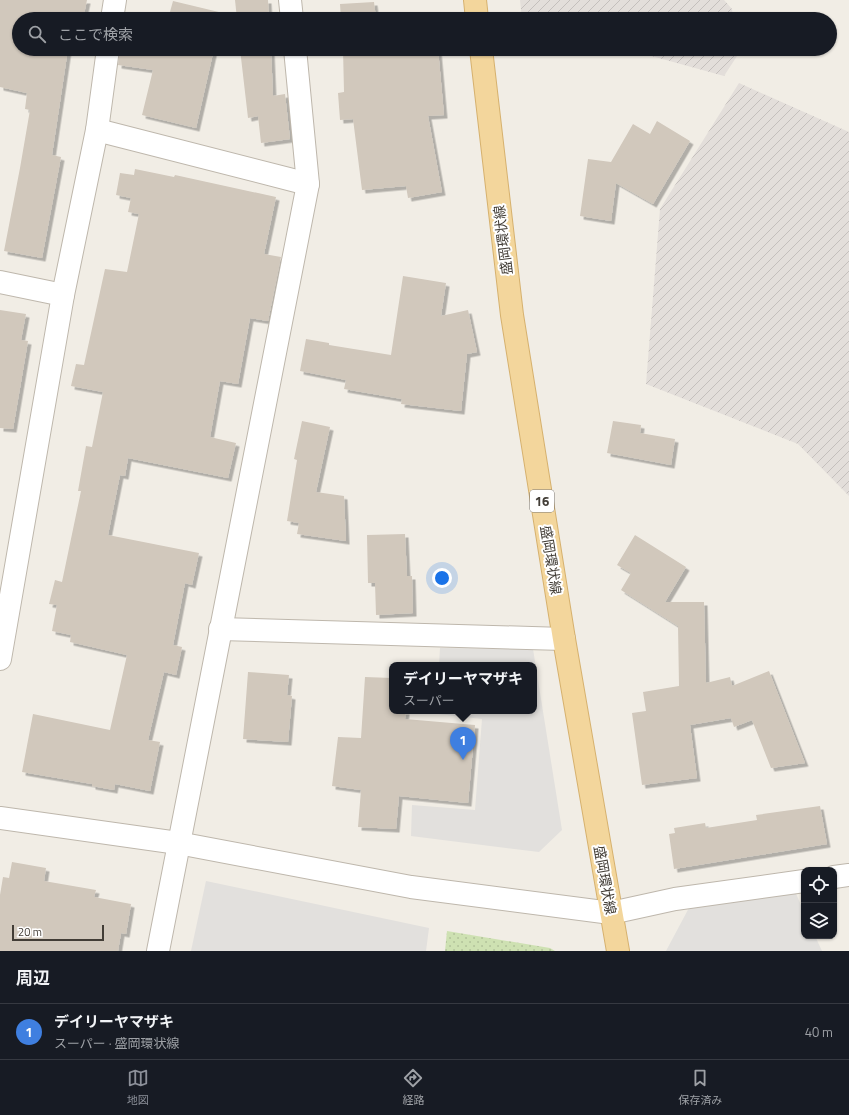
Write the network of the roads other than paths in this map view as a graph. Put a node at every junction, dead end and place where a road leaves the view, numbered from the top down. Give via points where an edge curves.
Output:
1 (115, 0) edge
2 (290, 0) edge
3 (475, 0) edge
4 (113, 12) edge
5 (291, 12) edge
6 (476, 12) edge
7 (107, 56) edge
8 (295, 56) edge
9 (482, 56) edge
10 (97, 130) junction
11 (308, 184) junction
12 (0, 282) edge
13 (63, 295) junction
14 (220, 629) junction
15 (564, 639) junction
16 (0, 659) edge
17 (0, 818) edge
18 (178, 843) junction
19 (849, 875) edge
20 (837, 877) edge
21 (801, 881) edge
22 (611, 913) junction
23 (158, 951) edge
24 (618, 951) edge

1 - 4 street
2 - 5 street
3 - 6 main road
7 - 10 street
8 - 11 street
9 - 15 main road, 盛岡環状線 / 16 via 512,315
10 - 11 street
10 - 13 street
11 - 14 street
12 - 13 street
13 - 16 street
14 - 15 street
14 - 18 street
15 - 22 main road, 盛岡環状線 / 16
17 - 18 street
18 - 22 street via 411,887
18 - 23 street
19 - 20 street
21 - 22 street via 675,899
22 - 24 main road, 盛岡環状線 / 16

